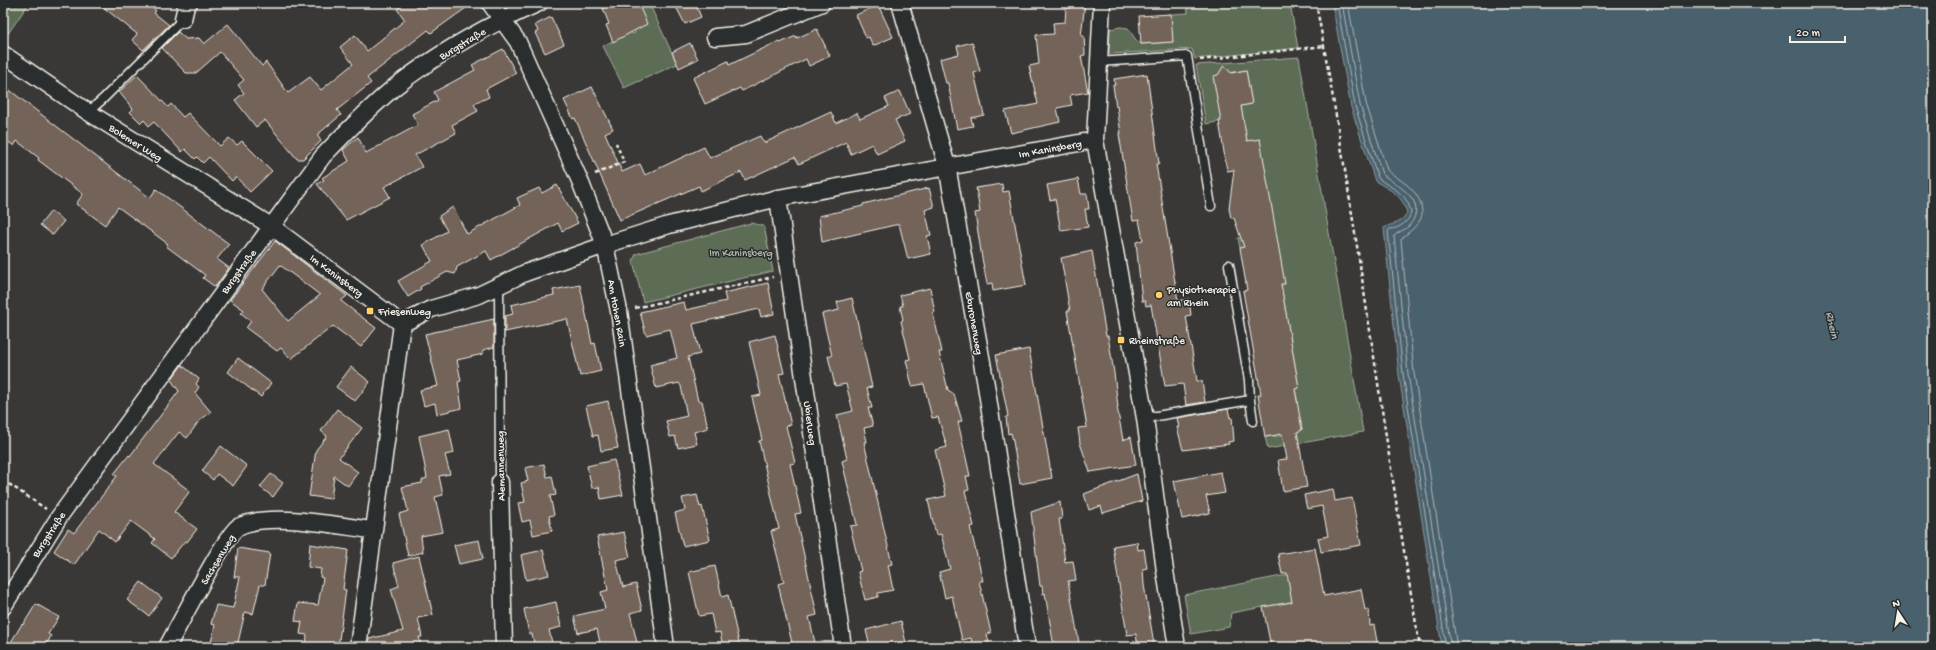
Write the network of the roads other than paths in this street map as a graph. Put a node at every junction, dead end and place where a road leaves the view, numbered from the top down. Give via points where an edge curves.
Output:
1 (189, 3) edge
2 (490, 3) edge
3 (539, 3) edge
4 (822, 3) edge
5 (900, 3) edge
6 (1102, 3) edge
7 (183, 19) joint
8 (501, 20) junction
9 (715, 37) dead end
10 (3, 54) edge
11 (1098, 62) junction
12 (88, 112) junction
13 (1095, 140) junction
14 (947, 166) junction
15 (778, 198) junction
16 (1211, 206) dead end
17 (271, 226) junction
18 (605, 245) junction
19 (1229, 265) dead end
20 (499, 284) junction
21 (402, 324) junction
22 (1250, 400) junction
23 (1145, 418) junction
24 (1253, 421) dead end
25 (500, 482) joint
26 (372, 530) junction
27 (3, 608) edge
28 (167, 647) edge
29 (358, 647) edge
30 (504, 647) edge
31 (666, 647) edge
32 (843, 647) edge
33 (1027, 647) edge
34 (1177, 647) edge

1 - 7 street
2 - 8 street, Am Hohen Rain
3 - 8 street, Burgstraße
4 - 9 street via 746,34
5 - 14 street, Eburonenweg
6 - 11 street
7 - 12 lane
8 - 17 street, Burgstraße via 448,50 396,86 323,156
8 - 18 street, Am Hohen Rain via 518,42 580,181
10 - 12 street, Bolemer Weg
11 - 13 street
11 - 16 lane via 1187,56
12 - 17 street, Bolemer Weg
13 - 14 street, Im Kaninsberg
13 - 23 street
14 - 15 street, Im Kaninsberg
14 - 33 street, Eburonenweg via 986,385
15 - 18 street, Im Kaninsberg via 669,225
15 - 32 street, Ubierweg
17 - 21 street, Im Kaninsberg
17 - 27 street, Burgstraße via 59,517
18 - 20 street, Im Kaninsberg
18 - 31 street, Am Hohen Rain via 619,311
19 - 22 lane via 1249,380
20 - 21 street, Im Kaninsberg via 479,295 431,309
20 - 25 lane, Alemannenweg
21 - 26 street
22 - 23 lane
22 - 24 lane
23 - 34 street
25 - 30 street, Alemannenweg
26 - 28 street, Sachsenweg via 299,521 256,521 236,528 224,544
26 - 29 street

